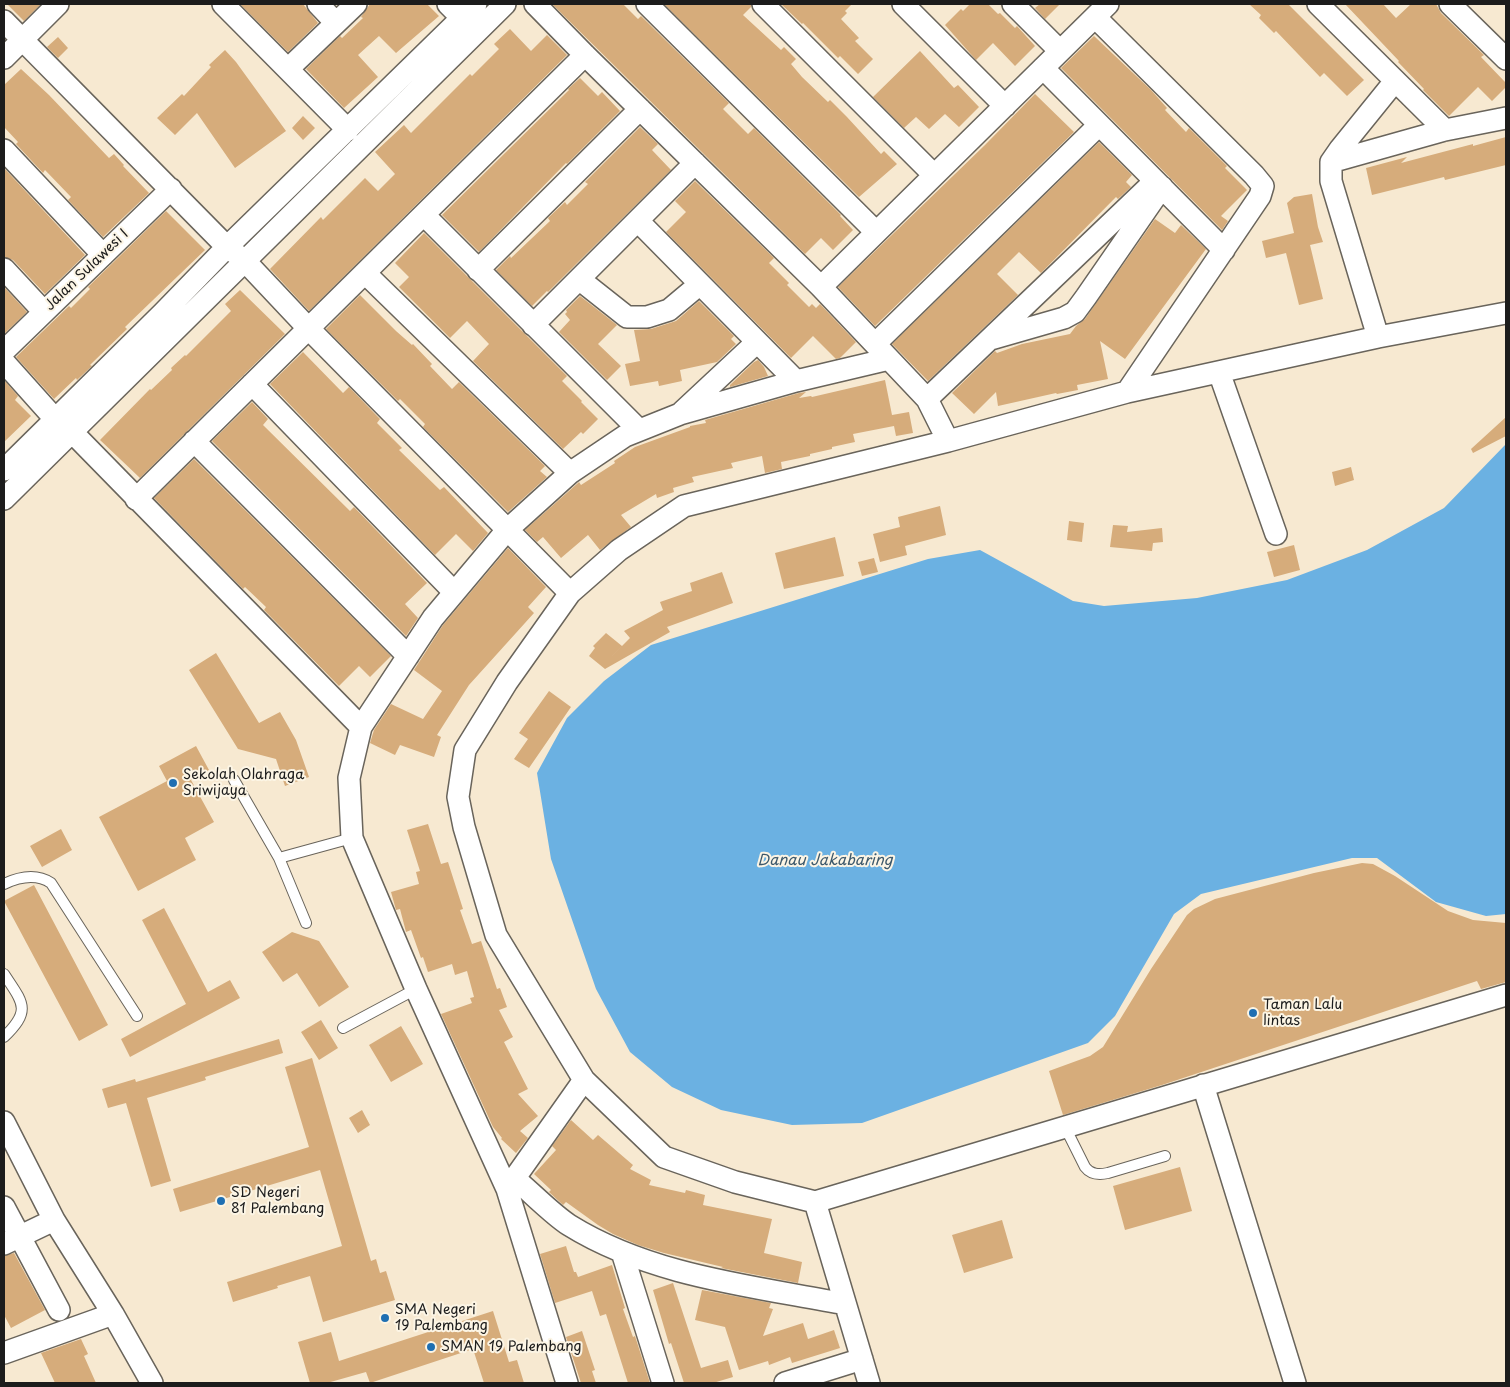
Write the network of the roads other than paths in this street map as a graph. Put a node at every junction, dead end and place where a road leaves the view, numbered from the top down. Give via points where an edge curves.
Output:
1 (58, 4) edge
2 (223, 4) edge
3 (318, 4) edge
4 (356, 4) edge
5 (505, 4) edge
6 (535, 4) edge
7 (647, 4) edge
8 (763, 4) edge
9 (903, 4) edge
10 (1013, 4) edge
11 (1318, 4) edge
12 (1450, 4) edge
13 (462, 8) edge
14 (1102, 10) edge
15 (4, 21) edge
16 (336, 23) junction
17 (22, 40) junction
18 (1060, 51) junction
19 (585, 55) junction
20 (4, 58) edge
21 (1506, 59) edge
22 (1043, 68) junction
23 (288, 69) junction
24 (1395, 81) junction
25 (1004, 106) junction
26 (640, 109) junction
27 (1506, 118) edge
28 (1099, 125) junction
29 (348, 130) junction
30 (1444, 130) junction
31 (4, 150) edge
32 (1331, 162) junction
33 (695, 164) junction
34 (934, 175) junction
35 (1158, 184) junction
36 (171, 189) junction
37 (424, 215) junction
38 (638, 221) junction
39 (876, 232) junction
40 (227, 247) junction
41 (1224, 250) junction
42 (103, 255) junction
43 (244, 260) junction
44 (4, 269) edge
45 (478, 270) junction
46 (366, 273) junction
47 (579, 279) junction
48 (700, 284) junction
49 (821, 287) junction
50 (44, 312) junction
51 (1506, 313) edge
52 (533, 325) junction
53 (309, 329) junction
54 (1378, 337) junction
55 (987, 340) junction
56 (757, 342) junction
57 (4, 351) edge
58 (882, 352) junction
59 (4, 362) edge
60 (1219, 372) junction
61 (796, 381) junction
62 (252, 384) junction
63 (1127, 392) junction
64 (927, 398) junction
65 (680, 414) junction
66 (64, 426) junction
67 (638, 430) junction
68 (194, 441) junction
69 (948, 441) junction
70 (4, 470) edge
71 (570, 473) junction
72 (4, 499) edge
73 (136, 499) junction
74 (507, 530) junction
75 (1276, 534) dead end
76 (454, 592) junction
77 (570, 594) junction
78 (408, 656) junction
79 (361, 726) junction
80 (234, 780) dead end
81 (352, 838) junction
82 (279, 858) junction
83 (4, 884) edge
84 (306, 922) dead end
85 (4, 974) edge
86 (416, 989) junction
87 (1506, 995) edge
88 (137, 1016) dead end
89 (343, 1028) dead end
90 (4, 1037) edge
91 (584, 1080) junction
92 (1203, 1085) junction
93 (4, 1122) edge
94 (1065, 1127) junction
95 (1165, 1156) dead end
96 (511, 1184) junction
97 (815, 1202) junction
98 (4, 1207) edge
99 (54, 1220) junction
100 (12, 1241) edge
101 (622, 1252) junction
102 (845, 1304) junction
103 (59, 1310) dead end
104 (113, 1314) junction
105 (4, 1353) edge
106 (862, 1359) junction
107 (152, 1383) edge
108 (567, 1383) edge
109 (663, 1383) edge
110 (785, 1383) edge
111 (869, 1383) edge
112 (1296, 1383) edge

1 - 17 street
2 - 23 street
3 - 16 street
4 - 16 street
5 - 43 street
6 - 19 street
7 - 39 street
8 - 34 street
9 - 25 street
10 - 18 street
11 - 24 street
12 - 21 street
13 - 29 street
14 - 18 street
14 - 41 street via 1263,186 1260,196
15 - 17 street
16 - 23 street
17 - 20 street
17 - 36 street
18 - 22 street
19 - 26 street
19 - 37 street
22 - 25 street
22 - 28 street
23 - 29 street
24 - 30 street
24 - 32 street
25 - 34 street
26 - 33 street
26 - 45 street
27 - 30 street
28 - 35 street
28 - 58 street
29 - 40 street
30 - 32 street
31 - 42 street
32 - 54 street via 1332,181
33 - 38 street
33 - 49 street
34 - 39 street
35 - 41 street
35 - 55 street
35 - 55 street via 1075,312
36 - 40 street
36 - 42 street, Jalan Sulawesi I
37 - 45 street
37 - 46 street
38 - 47 street
38 - 48 street
39 - 49 street
40 - 43 street
40 - 66 street
41 - 63 street
42 - 50 street, Jalan Sulawesi I
43 - 53 street
43 - 66 street
44 - 50 street
45 - 52 street
46 - 53 street
46 - 71 street
47 - 48 street via 627,317 647,317 669,310
47 - 52 street
48 - 56 street
49 - 58 street
50 - 57 street, Jalan Sulawesi I
51 - 54 street
52 - 67 street
53 - 62 street
53 - 74 street
54 - 60 street
55 - 64 street
56 - 61 street
56 - 65 street
58 - 61 street
58 - 64 street
59 - 66 street
60 - 63 street
60 - 75 street
61 - 65 street
62 - 68 street
62 - 76 street
63 - 69 street
64 - 69 street
65 - 67 street
66 - 70 street
66 - 72 street
66 - 73 street
67 - 71 street
68 - 73 street
68 - 78 street
69 - 77 street via 684,506 619,550
71 - 74 street
73 - 79 street
74 - 76 street
74 - 77 street
76 - 78 street
77 - 91 street via 506,682 465,750 458,797 496,935
78 - 79 street
79 - 81 street via 349,778
80 - 82 lane
81 - 82 lane
81 - 86 street
82 - 84 lane
83 - 88 lane via 24,877 51,883
85 - 90 lane via 23,1010 19,1021
86 - 89 lane
86 - 96 street
87 - 92 street
91 - 96 street
91 - 97 street via 664,1157 735,1182
92 - 94 street
92 - 112 street
93 - 99 street
94 - 95 lane via 1085,1168 1098,1175
94 - 97 street
96 - 101 street via 568,1224
96 - 108 street
97 - 102 street
98 - 100 street
99 - 100 street
99 - 104 street
100 - 103 street
101 - 102 street via 691,1274
101 - 109 street
102 - 106 street
104 - 105 street
104 - 107 street
106 - 110 street
106 - 111 street

